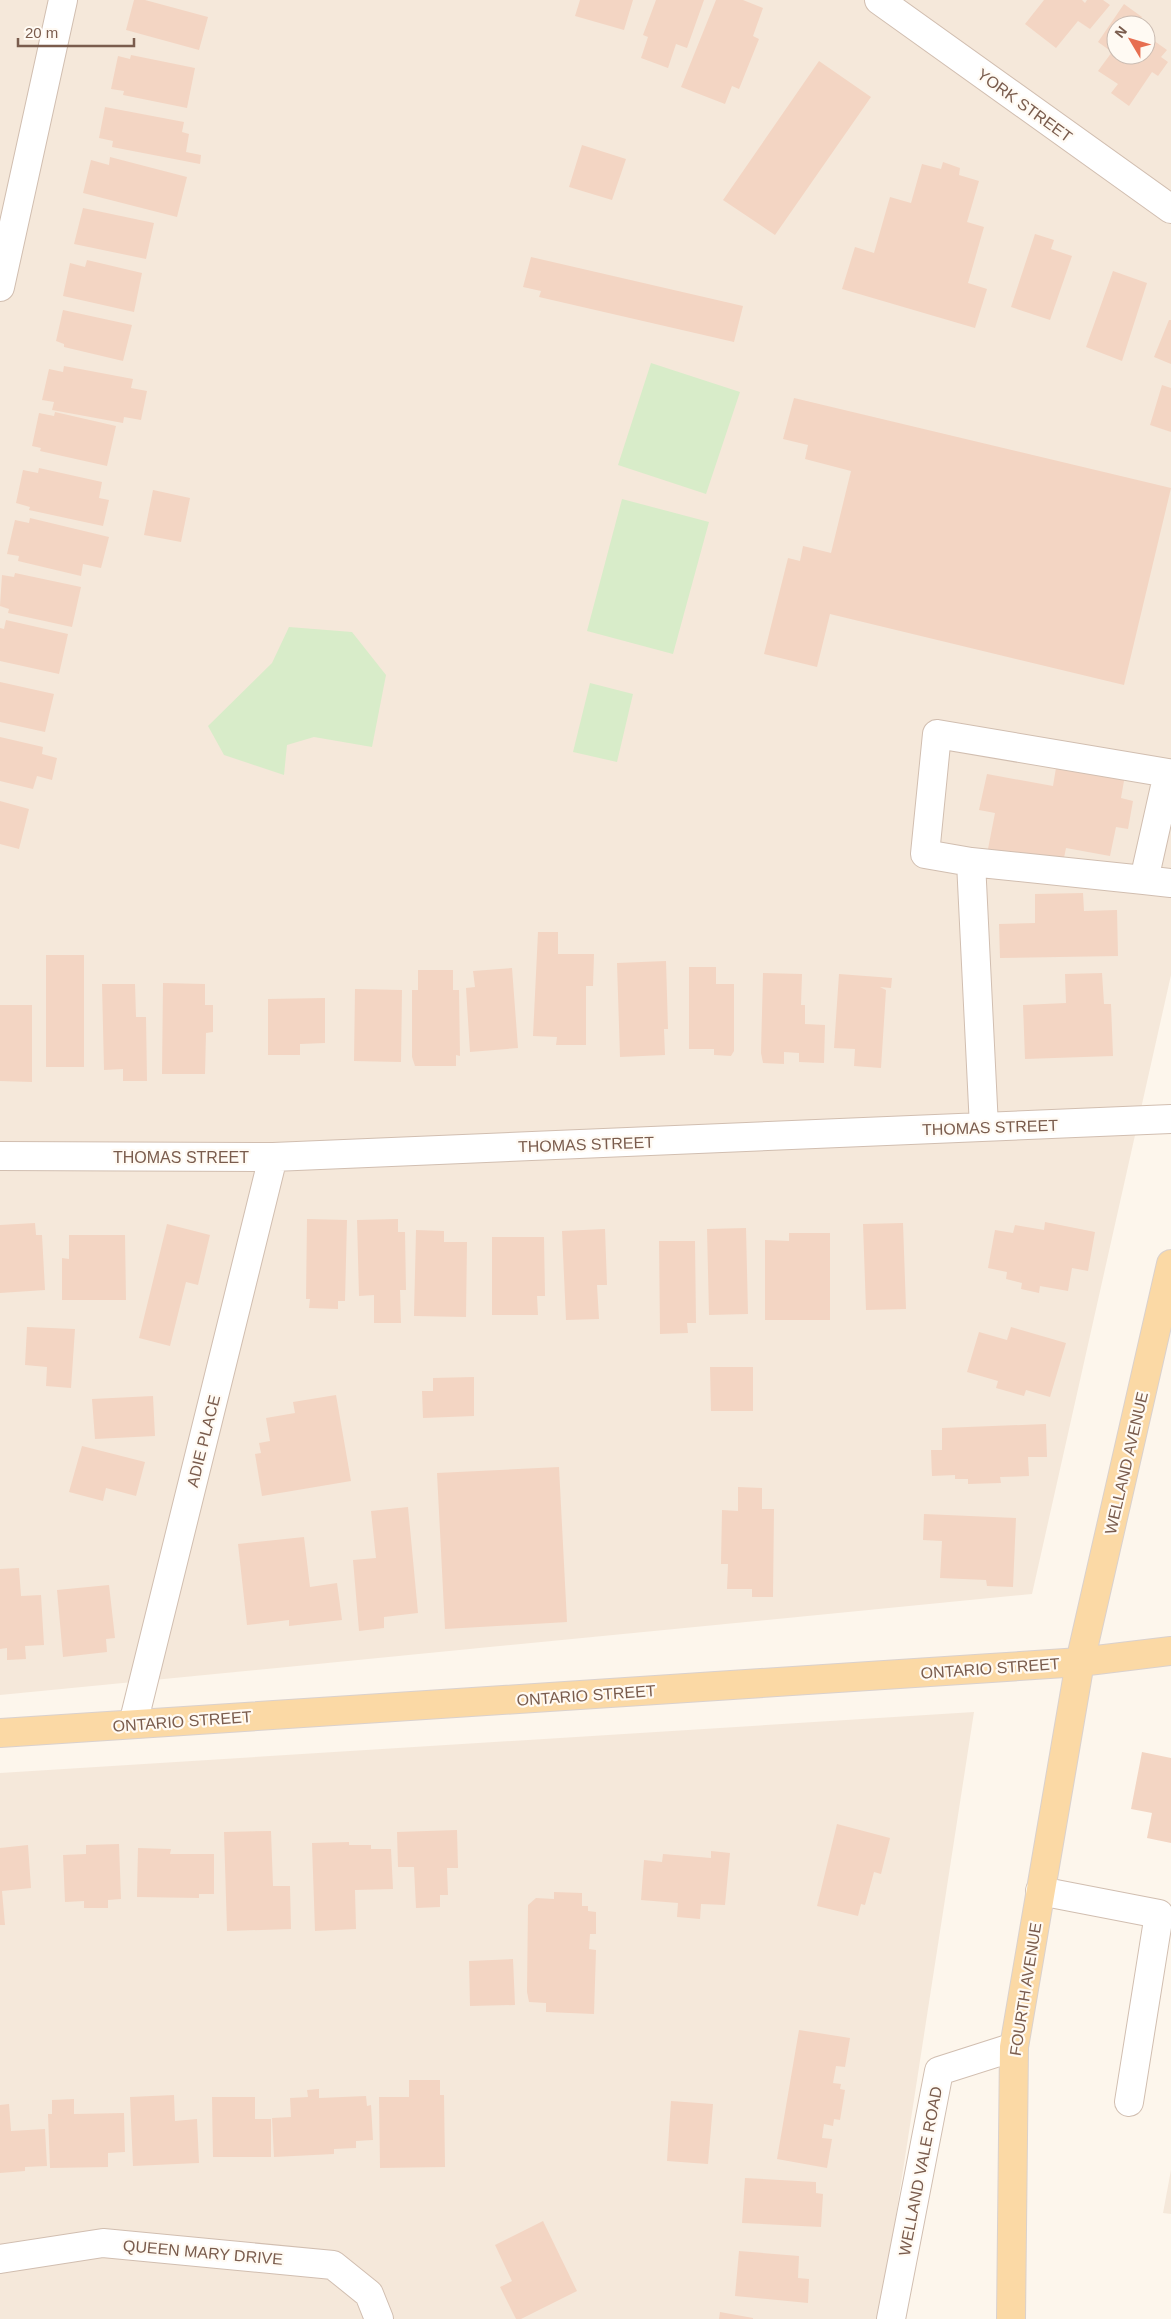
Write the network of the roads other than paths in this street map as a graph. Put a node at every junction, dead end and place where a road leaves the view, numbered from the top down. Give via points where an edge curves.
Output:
1 (63, 0) edge
2 (879, 0) edge
3 (1171, 209) edge
4 (0, 287) edge
5 (1170, 773) edge
6 (971, 862) junction
7 (1144, 880) junction
8 (1171, 883) edge
9 (1171, 1119) edge
10 (984, 1128) junction
11 (0, 1156) edge
12 (273, 1157) junction
13 (1171, 1264) edge
14 (1171, 1651) edge
15 (1080, 1662) junction
16 (134, 1724) junction
17 (0, 1734) edge
18 (1040, 1891) junction
19 (1165, 1914) edge
20 (1014, 2047) junction
21 (1129, 2102) dead end
22 (0, 2259) edge
23 (379, 2319) edge
24 (891, 2319) edge
25 (1011, 2319) edge

1 - 4 street
2 - 3 street, YORK STREET
5 - 6 street via 937,734 924,854
5 - 7 street
6 - 7 street
6 - 10 street
7 - 8 street
9 - 10 street, THOMAS STREET
10 - 12 street, THOMAS STREET
11 - 12 street, THOMAS STREET
12 - 16 street, ADIE PLACE
13 - 15 main road, WELLAND AVENUE
14 - 15 main road, ONTARIO STREET
15 - 16 main road, ONTARIO STREET
15 - 18 main road, FOURTH AVENUE
16 - 17 main road, ONTARIO STREET
18 - 19 street
18 - 20 main road, FOURTH AVENUE
19 - 21 street
20 - 24 street, WELLAND VALE ROAD via 939,2071
20 - 25 main road, FOURTH AVENUE
22 - 23 street, QUEEN MARY DRIVE via 103,2242 333,2265 369,2294

